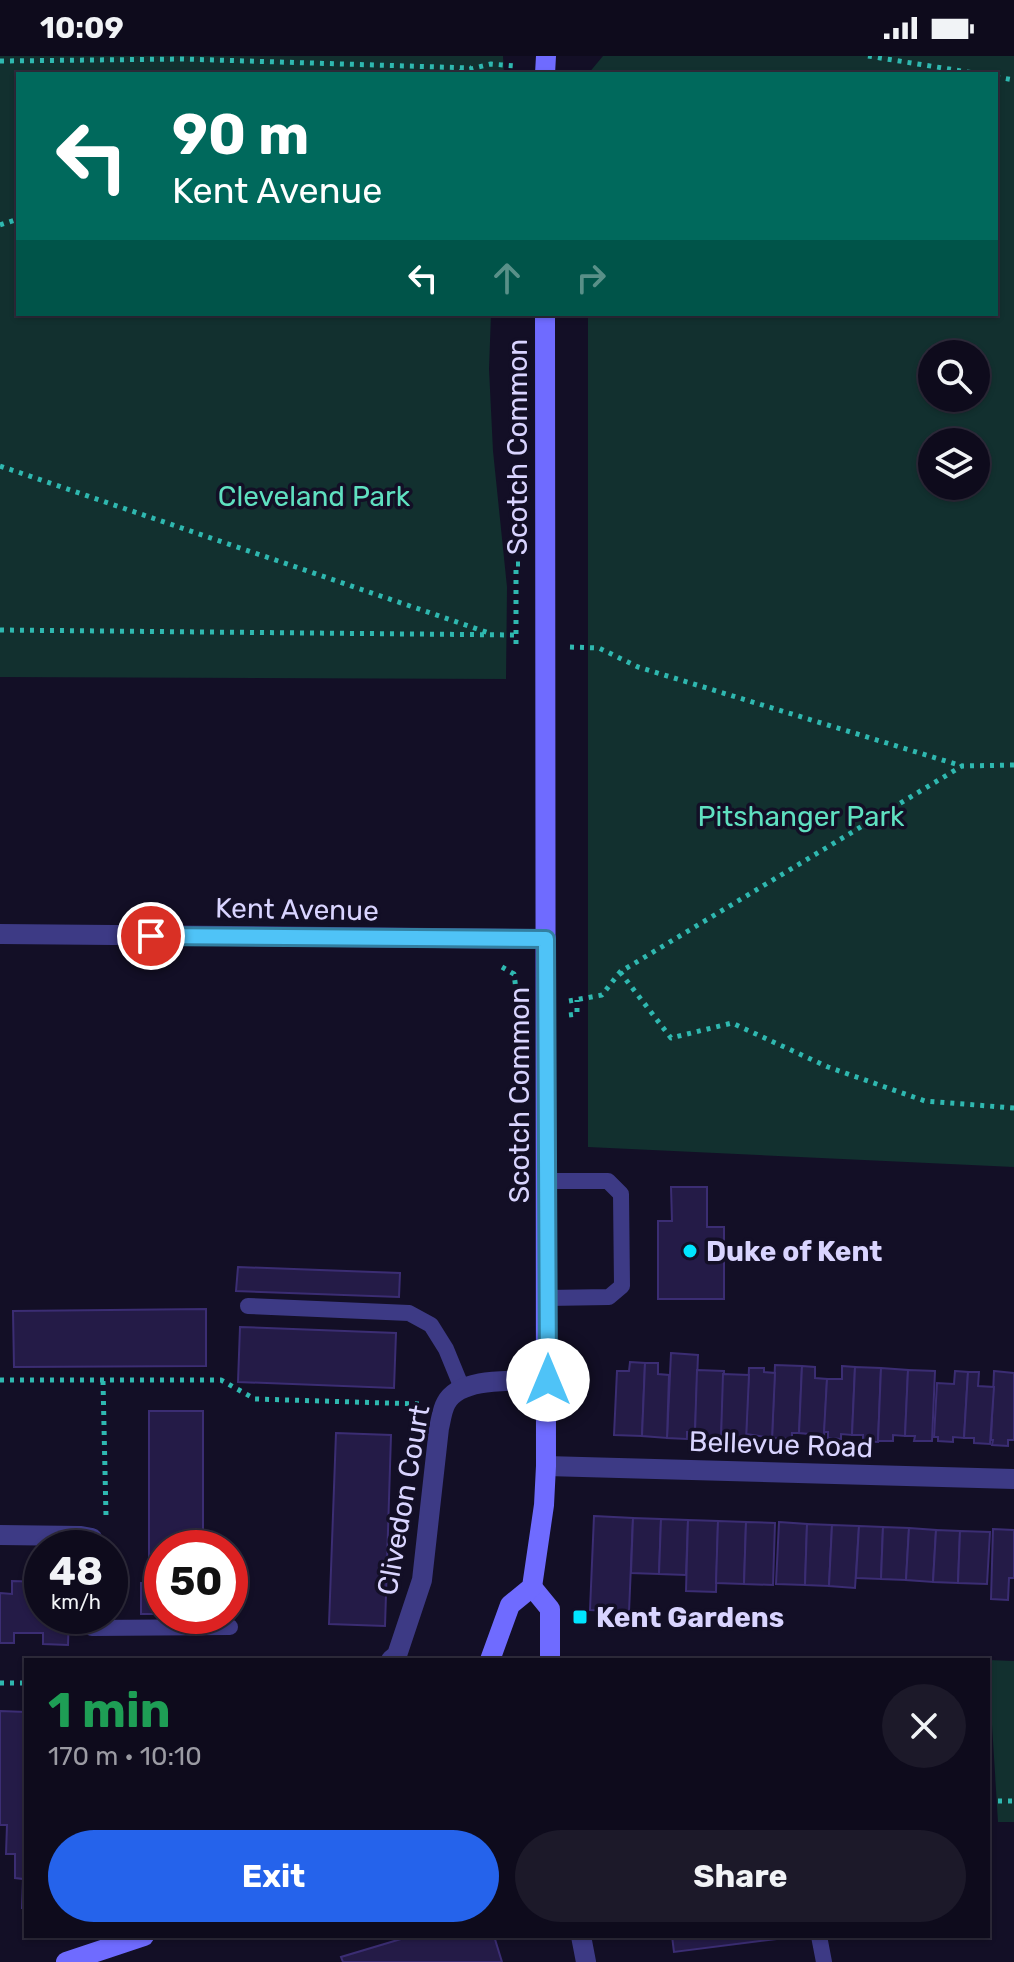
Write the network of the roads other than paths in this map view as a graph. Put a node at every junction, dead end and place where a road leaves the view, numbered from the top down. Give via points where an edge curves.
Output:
1 (545, 316) edge
2 (0, 934) edge
3 (546, 939) junction
4 (547, 1181) junction
5 (547, 1298) junction
6 (248, 1306) dead end
7 (548, 1380) junction
8 (462, 1388) junction
9 (546, 1466) junction
10 (1014, 1479) edge
11 (0, 1535) edge
12 (24, 1535) edge
13 (532, 1587) junction
14 (393, 1658) edge
15 (491, 1658) edge
16 (550, 1658) edge
17 (138, 1938) edge
18 (581, 1938) edge
19 (819, 1938) edge
20 (66, 1962) edge
21 (586, 1962) edge
22 (824, 1962) edge

1 - 3 main road, Scotch Common
2 - 3 street, Kent Avenue
3 - 4 main road, Scotch Common
4 - 5 main road, Scotch Common
4 - 5 lane via 608,1181 621,1194 622,1271 622,1286 609,1297
5 - 7 main road, Scotch Common
6 - 8 lane via 409,1313 431,1325
7 - 8 street, Clivedon Court
7 - 9 main road, Scotch Common
8 - 14 street, Clivedon Court via 445,1404 422,1580
9 - 10 street, Bellevue Road
9 - 13 main road, Scotch Common
11 - 12 street
13 - 15 main road via 510,1605
13 - 16 main road via 550,1609
17 - 20 main road
18 - 21 street
19 - 22 lane

